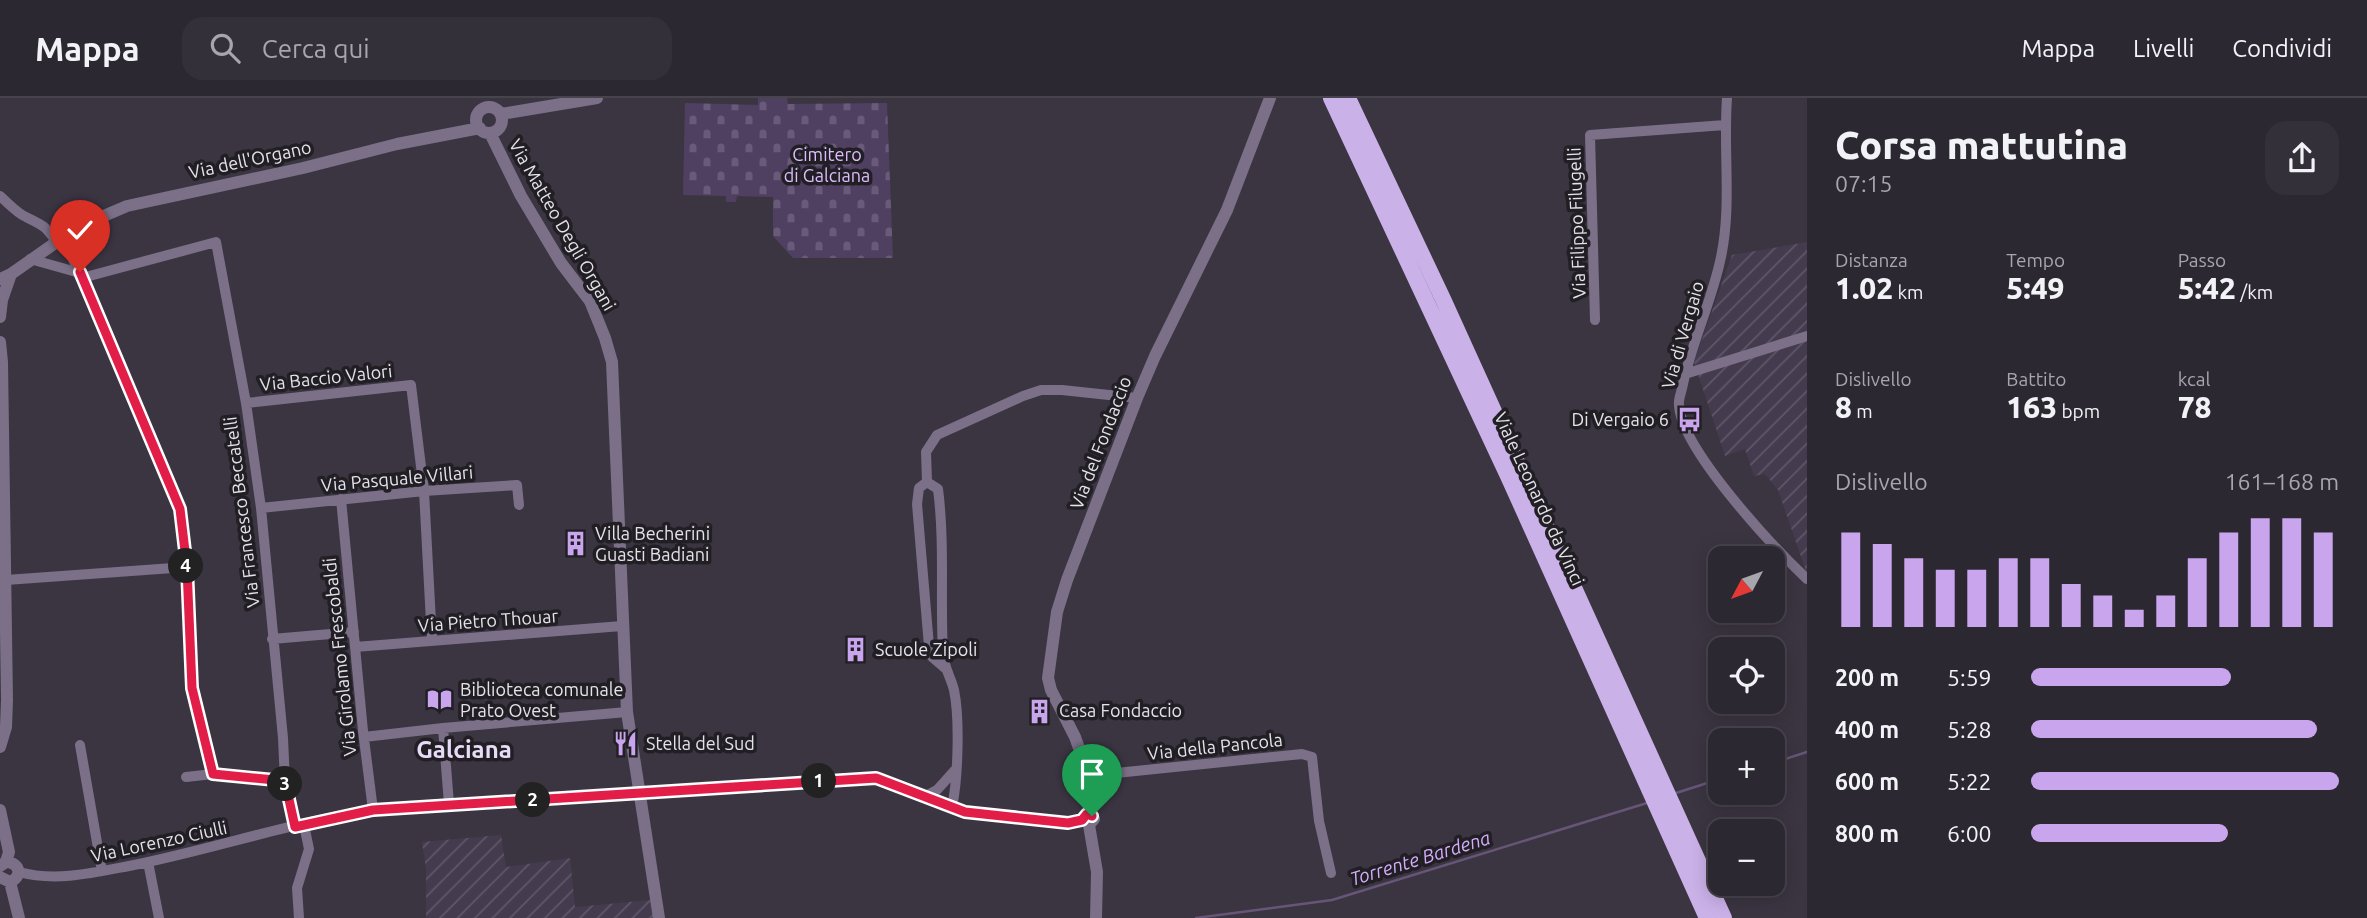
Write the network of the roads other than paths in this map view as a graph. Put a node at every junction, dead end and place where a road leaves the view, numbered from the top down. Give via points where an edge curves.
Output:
1 (597, 98) edge
2 (1270, 98) edge
3 (1331, 98) edge
4 (1348, 98) edge
5 (1727, 98) edge
6 (487, 114) edge
7 (1725, 125) junction
8 (0, 196) edge
9 (60, 239) junction
10 (30, 259) junction
11 (81, 275) junction
12 (6, 276) edge
13 (1, 298) edge
14 (0, 317) edge
15 (1595, 320) dead end
16 (1807, 336) edge
17 (0, 345) edge
18 (1685, 374) junction
19 (1137, 398) junction
20 (246, 403) junction
21 (928, 482) junction
22 (424, 491) junction
23 (341, 499) junction
24 (519, 505) dead end
25 (261, 508) junction
26 (187, 568) junction
27 (1807, 579) edge
28 (6, 580) junction
29 (622, 626) junction
30 (354, 632) junction
31 (272, 639) junction
32 (432, 641) junction
33 (929, 646) junction
34 (355, 647) junction
35 (943, 648) junction
36 (947, 670) junction
37 (627, 712) junction
38 (443, 728) junction
39 (363, 737) junction
40 (80, 746) dead end
41 (0, 747) edge
42 (956, 769) junction
43 (213, 774) junction
44 (1087, 776) junction
45 (186, 777) dead end
46 (285, 781) junction
47 (640, 792) junction
48 (926, 796) junction
49 (449, 804) junction
50 (952, 807) junction
51 (0, 810) edge
52 (373, 810) junction
53 (1087, 820) junction
54 (299, 826) junction
55 (148, 862) junction
56 (3, 864) edge
57 (102, 871) junction
58 (1331, 873) dead end
59 (10, 877) edge
60 (1096, 916) edge
61 (19, 918) edge
62 (159, 918) edge
63 (299, 918) edge
64 (659, 918) edge
65 (1707, 918) edge
66 (1724, 918) edge

1 - 6 street, Via dell'Organo
2 - 19 street, Via del Fondaccio via 1227,210
3 - 65 highway, Viale Leonardo da Vinci
4 - 66 highway, Viale Leonardo da Vinci
5 - 7 street, Via di Vergaio
6 - 9 street, Via dell'Organo via 448,133 127,206
6 - 29 street, Via Matteo Degli Organi via 521,196 590,301 606,338 612,362
7 - 15 street, Via Filippo Filugelli via 1590,135
7 - 18 street, Via di Vergaio via 1726,229 1713,291
8 - 9 street
9 - 10 street, Via dell'Organo
9 - 11 street
10 - 11 street
10 - 12 street, Via dell'Organo
11 - 20 street, Via Francesco Beccatelli via 216,242
11 - 26 street via 177,501
12 - 13 street
13 - 14 street
16 - 18 street
17 - 28 street
18 - 27 street, Via di Vergaio via 1679,405 1689,435 1707,464
19 - 21 street via 1062,390 1023,396 937,435 926,452
19 - 44 street, Via del Fondaccio via 1067,580 1049,663 1051,691 1075,737
20 - 22 street, Via Baccio Valori via 411,385
20 - 25 street, Via Francesco Beccatelli
21 - 33 street via 919,488 917,504
21 - 35 street via 938,489 940,502
22 - 23 street, Via Pasquale Villari
22 - 24 street, Via Pasquale Villari via 517,485
22 - 32 street
23 - 25 street, Via Pasquale Villari
23 - 30 street, Via Girolamo Frescobaldi
25 - 31 street, Via Francesco Beccatelli
26 - 28 street
26 - 43 street via 192,688
28 - 41 street via 7,720
29 - 32 street, Via Pietro Thouar
29 - 37 street, Via Matteo Degli Organi
30 - 31 street
30 - 34 street, Via Girolamo Frescobaldi
31 - 46 street, Via Francesco Beccatelli
32 - 34 street, Via Pietro Thouar
33 - 35 street via 938,651
33 - 36 street via 932,657
34 - 39 street, Via Girolamo Frescobaldi
35 - 36 street
36 - 42 street via 955,700
37 - 38 street
37 - 47 street, Via Matteo Degli Organi
38 - 39 street
38 - 49 street
39 - 52 street, Via Girolamo Frescobaldi
40 - 57 street
42 - 48 street
42 - 50 street
43 - 45 street
43 - 46 street
44 - 53 street, Via del Fondaccio
44 - 58 street, Via della Pancola via 1301,754 1312,757
46 - 54 street, Via Francesco Beccatelli
47 - 48 street, Via Lorenzo Ciulli via 876,778
47 - 49 street, Via Lorenzo Ciulli
47 - 64 street, Via Matteo Degli Organi
48 - 50 street, Via Lorenzo Ciulli
49 - 52 street, Via Lorenzo Ciulli
50 - 53 street, Via Lorenzo Ciulli via 1045,821
51 - 56 street via 9,852
52 - 54 street, Via Lorenzo Ciulli
53 - 60 street, Via del Fondaccio via 1097,872
54 - 55 street, Via Lorenzo Ciulli
54 - 63 street, Via Francesco Beccatelli via 309,849 297,888
55 - 57 street, Via Lorenzo Ciulli
55 - 62 street
56 - 59 street via 15,864
57 - 59 street, Via Lorenzo Ciulli
59 - 61 street

